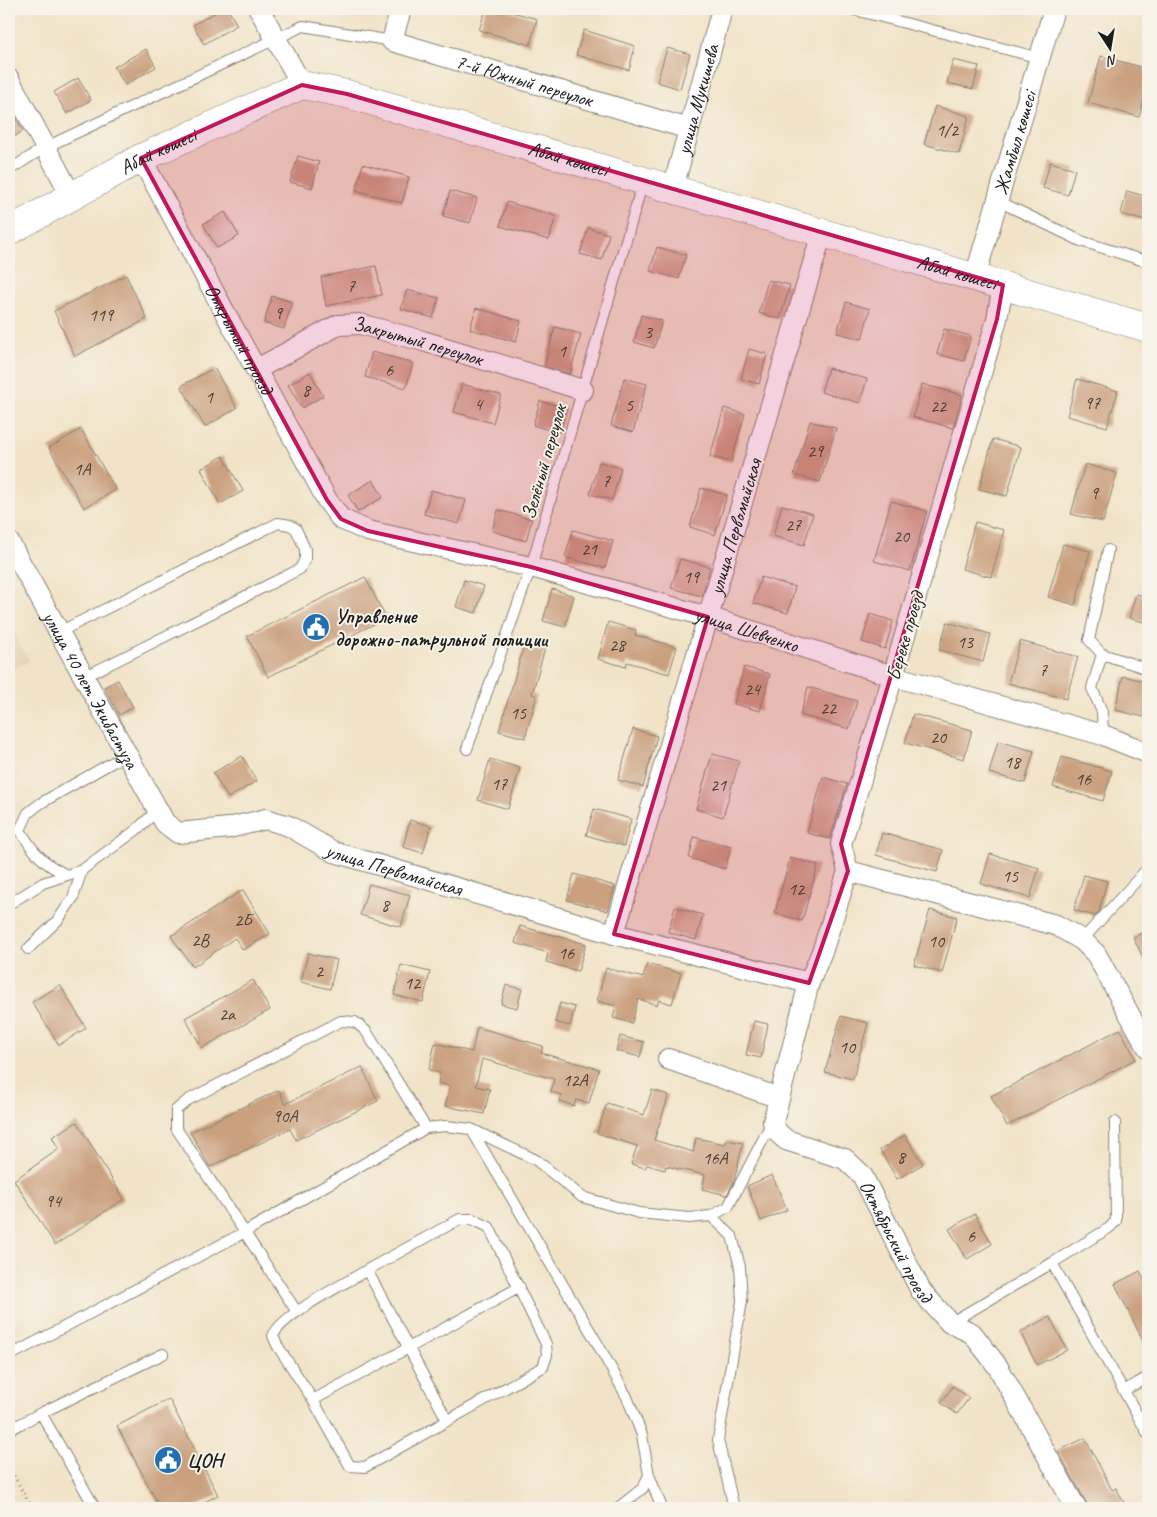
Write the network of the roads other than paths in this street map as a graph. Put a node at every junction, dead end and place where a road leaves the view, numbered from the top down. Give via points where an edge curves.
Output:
1 (259, 9) edge
2 (401, 9) edge
3 (722, 9) edge
4 (851, 9) edge
5 (1054, 9) edge
6 (276, 38) junction
7 (392, 41) junction
8 (1040, 58) junction
9 (9, 79) edge
10 (302, 85) junction
11 (688, 129) junction
12 (44, 148) junction
13 (140, 158) junction
14 (9, 170) edge
15 (644, 181) junction
16 (673, 188) junction
17 (72, 197) junction
18 (998, 201) junction
19 (9, 230) edge
20 (822, 233) junction
21 (1148, 262) edge
22 (975, 277) junction
23 (1003, 285) junction
24 (1148, 328) edge
25 (257, 369) junction
26 (583, 390) junction
27 (342, 519) joint
28 (9, 542) edge
29 (1108, 550) dead end
30 (531, 568) junction
31 (708, 617) junction
32 (59, 632) junction
33 (1102, 654) junction
34 (1148, 669) edge
35 (893, 676) junction
36 (84, 677) junction
37 (1103, 735) junction
38 (467, 749) dead end
39 (1148, 753) edge
40 (127, 754) junction
41 (158, 810) junction
42 (178, 833) joint
43 (1148, 868) edge
44 (82, 870) junction
45 (848, 871) junction
46 (65, 874) junction
47 (9, 904) edge
48 (614, 934) junction
49 (1082, 940) junction
50 (28, 948) dead end
51 (810, 983) junction
52 (1148, 1048) edge
53 (668, 1059) dead end
54 (779, 1098) junction
55 (773, 1122) junction
56 (1115, 1122) dead end
57 (426, 1128) junction
58 (471, 1129) junction
59 (711, 1216) junction
60 (245, 1232) junction
61 (1052, 1263) junction
62 (367, 1270) junction
63 (520, 1287) junction
64 (297, 1312) junction
65 (950, 1323) junction
66 (408, 1347) junction
67 (163, 1354) dead end
68 (9, 1356) edge
69 (1148, 1377) edge
70 (1125, 1390) junction
71 (313, 1400) junction
72 (41, 1413) junction
73 (447, 1420) junction
74 (9, 1430) edge
75 (1148, 1434) edge
76 (649, 1475) junction
77 (95, 1508) edge
78 (618, 1508) edge
79 (662, 1508) edge
80 (734, 1508) edge
81 (1076, 1508) edge

1 - 6 street
2 - 7 street
3 - 11 street, улица Мукишева
4 - 8 lane
5 - 8 street, Жамбыл көшесі
6 - 7 lane via 303,26
6 - 10 street
6 - 12 lane
7 - 11 street, 7-й Южный переулок
8 - 18 street, Жамбыл көшесі
9 - 12 street
10 - 13 street, Абай көшесі
10 - 15 street, Абай көшесі via 346,94
11 - 16 street, улица Мукишева
12 - 14 lane
12 - 17 street
13 - 17 street, Абай көшесі
13 - 25 street, Открытый проезд
15 - 16 street, Абай көшесі
15 - 26 lane, Зелёный переулок
16 - 20 street, Абай көшесі
17 - 19 street, Абай көшесі
18 - 21 lane via 1081,241
18 - 22 street, Жамбыл көшесі
20 - 22 street, Абай көшесі
20 - 31 street, улица Первомайская
22 - 23 street, Абай көшесі
23 - 24 street, Абай көшесі
23 - 35 street, Береке проезд via 997,319
25 - 26 street, Закрытый переулок via 338,325 360,324 423,340
25 - 27 street, Открытый проезд via 327,500
26 - 30 lane, Зелёный переулок
27 - 30 street, улица Шевченко via 368,531
28 - 32 street, улица 40 лет Экибастуза
29 - 33 lane via 1089,640
30 - 31 street, улица Шевченко
30 - 38 lane, Зелёный переулок
31 - 35 street, улица Шевченко
31 - 48 street, улица Первомайская
32 - 36 street, улица 40 лет Экибастуза
32 - 36 lane via 278,523 290,524 296,529 305,549 305,560 300,569
33 - 34 lane
33 - 37 lane via 1092,688 1102,712
35 - 37 street, улица Шевченко
35 - 45 street, Береке проезд via 841,844
36 - 40 street, улица 40 лет Экибастуза
37 - 39 street, улица Шевченко
40 - 41 street, улица 40 лет Экибастуза
40 - 46 lane via 28,813 20,830 34,852 51,868
41 - 42 street, улица 40 лет Экибастуза via 165,823
41 - 44 lane
42 - 48 street, улица Первомайская via 229,828 266,819 289,826 334,852
43 - 49 lane
44 - 46 lane
44 - 50 lane via 73,898 58,920
45 - 49 street via 1056,926
45 - 51 street
46 - 47 lane via 42,883
48 - 51 street, улица Первомайская
49 - 52 street via 1096,954
51 - 54 street
53 - 54 street
54 - 55 street
55 - 59 lane via 728,1207
55 - 65 street, Октябрьский проезд via 786,1140 845,1159 862,1175 922,1291
56 - 61 lane via 1116,1221
57 - 58 lane
57 - 60 lane
57 - 60 lane via 366,1031 355,1022 341,1021 188,1100 176,1110 176,1128
58 - 59 lane via 536,1160 582,1197 639,1213 689,1218
58 - 76 lane via 627,1397 642,1435
59 - 80 lane via 732,1236 740,1268 742,1301 718,1440
60 - 64 lane
60 - 68 lane
61 - 65 lane
61 - 70 lane
62 - 63 lane via 460,1219 472,1219 489,1227
62 - 64 lane
62 - 66 lane
63 - 66 lane
63 - 73 lane via 546,1344 543,1367
64 - 71 lane via 276,1328 273,1336
65 - 81 street, Октябрьский проезд via 972,1334 998,1367
66 - 71 lane
66 - 73 lane
67 - 72 lane
69 - 70 lane
70 - 75 lane
71 - 73 lane via 350,1466 365,1467
72 - 74 lane
72 - 77 lane
76 - 78 lane via 643,1488
76 - 79 lane

